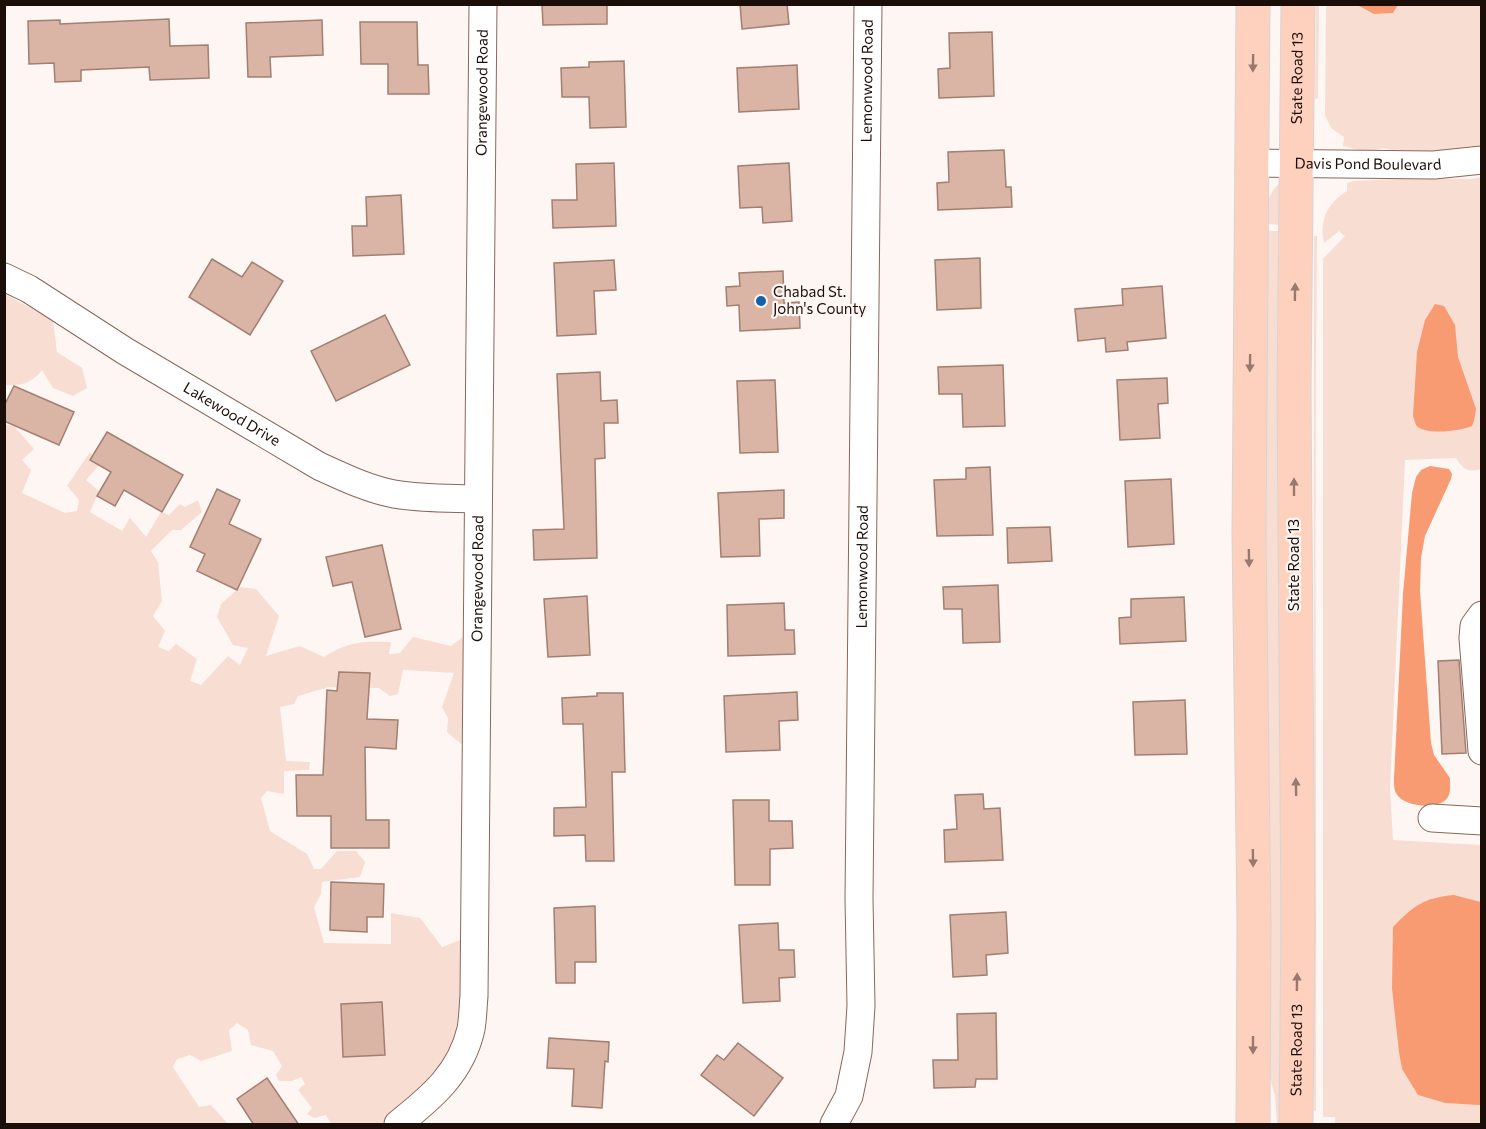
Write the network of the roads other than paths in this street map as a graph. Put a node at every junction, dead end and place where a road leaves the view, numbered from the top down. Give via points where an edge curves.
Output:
1 (483, 4) edge
2 (868, 4) edge
3 (1254, 4) edge
4 (1298, 4) edge
5 (1482, 160) edge
6 (1252, 163) junction
7 (1296, 164) junction
8 (4, 277) edge
9 (478, 499) junction
10 (1482, 615) edge
11 (1480, 698) edge
12 (1482, 751) edge
13 (1432, 818) dead end
14 (1482, 821) edge
15 (1253, 1124) edge
16 (398, 1125) edge
17 (834, 1125) edge
18 (1296, 1125) edge

1 - 9 street, Orangewood Road
2 - 17 street, Lemonwood Road via 861,1006 858,1052 849,1096
3 -> 6 main road
4 - 7 main road, State Road 13
5 - 7 street, Davis Pond Boulevard via 1434,165
6 - 7 street, Davis Pond Boulevard
6 -> 15 main road via 1249,533
18 -> 7 main road, State Road 13
8 - 9 street, Lakewood Drive via 348,480 392,493
9 - 16 street, Orangewood Road via 471,1029 446,1083
10 - 11 street via 1474,626 1473,638
11 - 12 street
13 - 14 street

